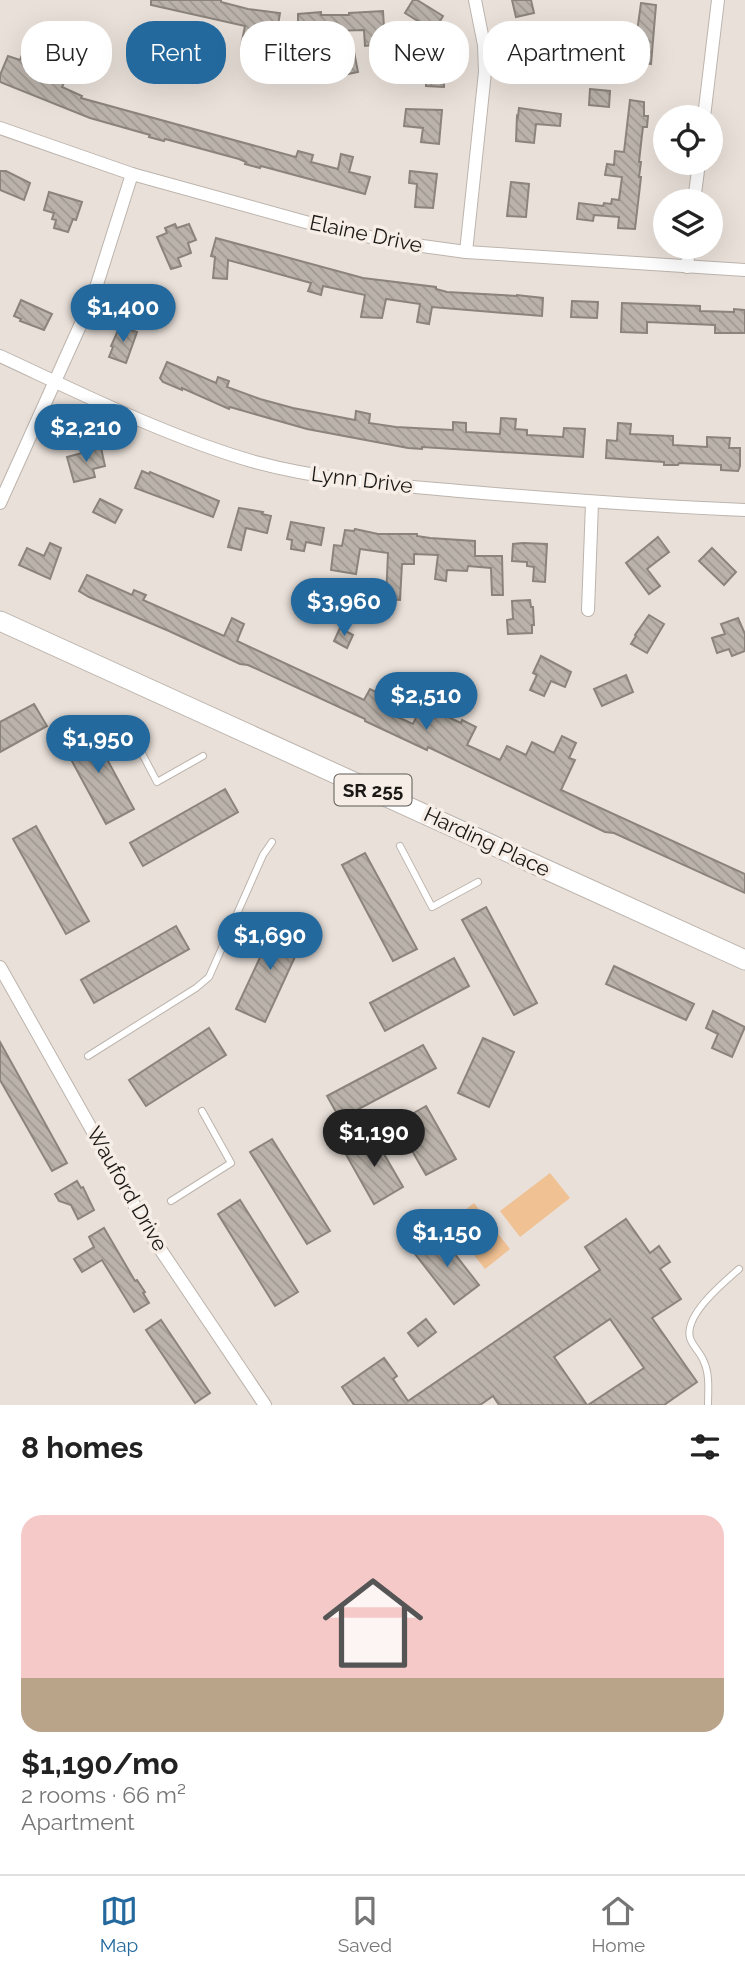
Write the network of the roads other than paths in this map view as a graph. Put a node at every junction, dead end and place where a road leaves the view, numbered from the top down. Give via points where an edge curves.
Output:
1 (475, 0) edge
2 (718, 0) edge
3 (705, 105) edge
4 (0, 128) edge
5 (132, 174) junction
6 (466, 252) junction
7 (688, 259) edge
8 (687, 267) junction
9 (745, 270) edge
10 (0, 356) edge
11 (55, 381) junction
12 (0, 503) edge
13 (592, 503) junction
14 (745, 510) edge
15 (588, 610) dead end
16 (0, 621) edge
17 (125, 722) dead end
18 (203, 757) dead end
19 (272, 842) dead end
20 (400, 846) dead end
21 (478, 882) dead end
22 (745, 960) edge
23 (0, 967) edge
24 (88, 1056) dead end
25 (202, 1111) dead end
26 (171, 1201) dead end
27 (739, 1269) dead end
28 (265, 1405) edge
29 (708, 1405) edge

1 - 6 street via 485,72
2 - 3 street
4 - 5 street, Elaine Drive
5 - 6 street, Elaine Drive via 320,226
5 - 11 street via 93,297
6 - 8 street, Elaine Drive
7 - 8 street
8 - 9 street, Elaine Drive
10 - 11 street, Lynn Drive
11 - 12 street
11 - 13 street, Lynn Drive via 202,444 302,473
13 - 14 street, Lynn Drive
13 - 15 street
16 - 22 main road, Harding Place / SR 255
17 - 18 lane via 157,782
19 - 24 lane via 209,977
20 - 21 lane via 432,907
23 - 28 street, Wauford Drive via 155,1240
25 - 26 lane via 231,1163
27 - 29 lane via 709,1297 690,1329 692,1343 706,1367

